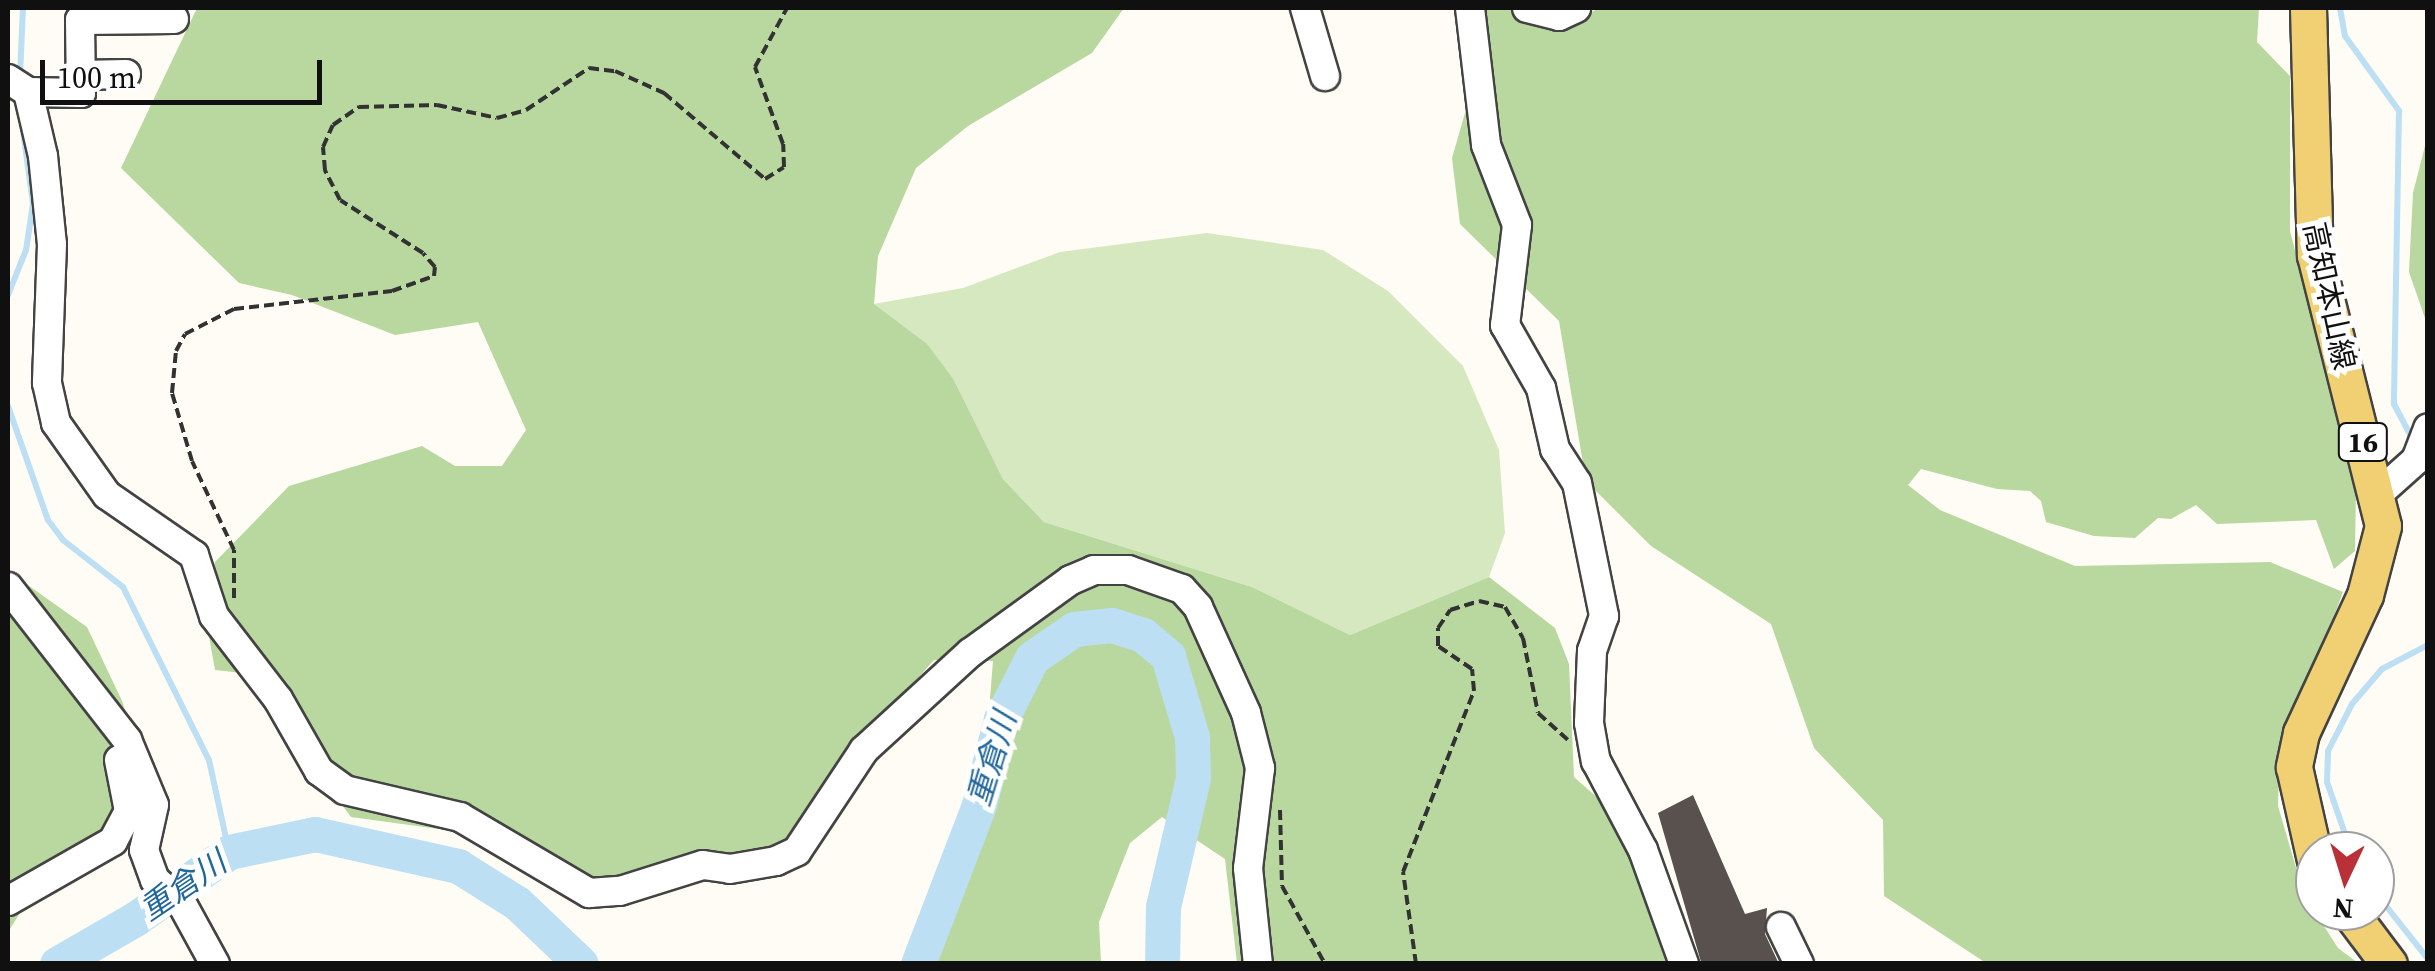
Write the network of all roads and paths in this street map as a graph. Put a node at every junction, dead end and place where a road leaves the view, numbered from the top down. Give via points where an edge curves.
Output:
1 (787, 8) edge
2 (1305, 8) edge
3 (1470, 8) edge
4 (1526, 8) edge
5 (1576, 8) edge
6 (2308, 8) edge
7 (174, 19) dead end
8 (126, 74) dead end
9 (81, 75) junction
10 (1324, 76) dead end
11 (16, 85) edge
12 (2428, 428) edge
13 (2422, 451) edge
14 (2378, 494) junction
15 (8, 588) edge
16 (228, 638) junction
17 (90, 695) junction
18 (1596, 761) junction
19 (1279, 805) dead end
20 (2308, 831) edge
21 (8, 901) edge
22 (1782, 926) dead end
23 (2364, 931) edge
24 (216, 964) edge
25 (1258, 964) edge
26 (1325, 964) edge
27 (1416, 964) edge
28 (1684, 964) edge
29 (1800, 964) edge
30 (2388, 964) edge

1 - 16 path via 756,67 784,144 784,167 764,179 664,93 589,68 526,110 497,118 437,105 359,107 333,124 324,158 340,200 423,252 434,276 392,291 234,309 202,321 176,351 172,393 181,430 234,550
2 - 10 street
3 - 18 street via 1486,145 1517,225 1505,326 1541,388 1555,449 1577,484 1604,616 1591,669
4 - 5 street via 1559,16
6 - 14 main road, 高知本山線 / 16 via 2315,255
7 - 9 street via 80,20
8 - 9 street
9 - 11 street via 81,93
11 - 16 street via 43,156 52,244 48,383 56,423 107,496 194,555 203,597
12 - 13 street
13 - 14 street
14 - 20 main road, 高知本山線 / 16 via 2378,556 2347,639 2315,696 2294,767
15 - 17 street
16 - 25 street via 278,699 319,771 346,790 460,817 562,883 589,893 620,891 703,865 758,866 797,850 864,750 970,653 1094,570 1157,576 1198,607 1246,713 1260,768 1248,868
17 - 21 street via 126,774 124,826 113,841 62,874
17 - 24 street via 127,740 150,792 154,816 144,850 156,880 174,893
18 - 27 path via 1538,713 1522,638 1505,608 1479,600 1450,610 1438,628 1438,646 1472,669 1474,692 1403,872
18 - 28 street via 1643,850
19 - 26 path via 1282,886
22 - 29 street
23 - 30 main road

